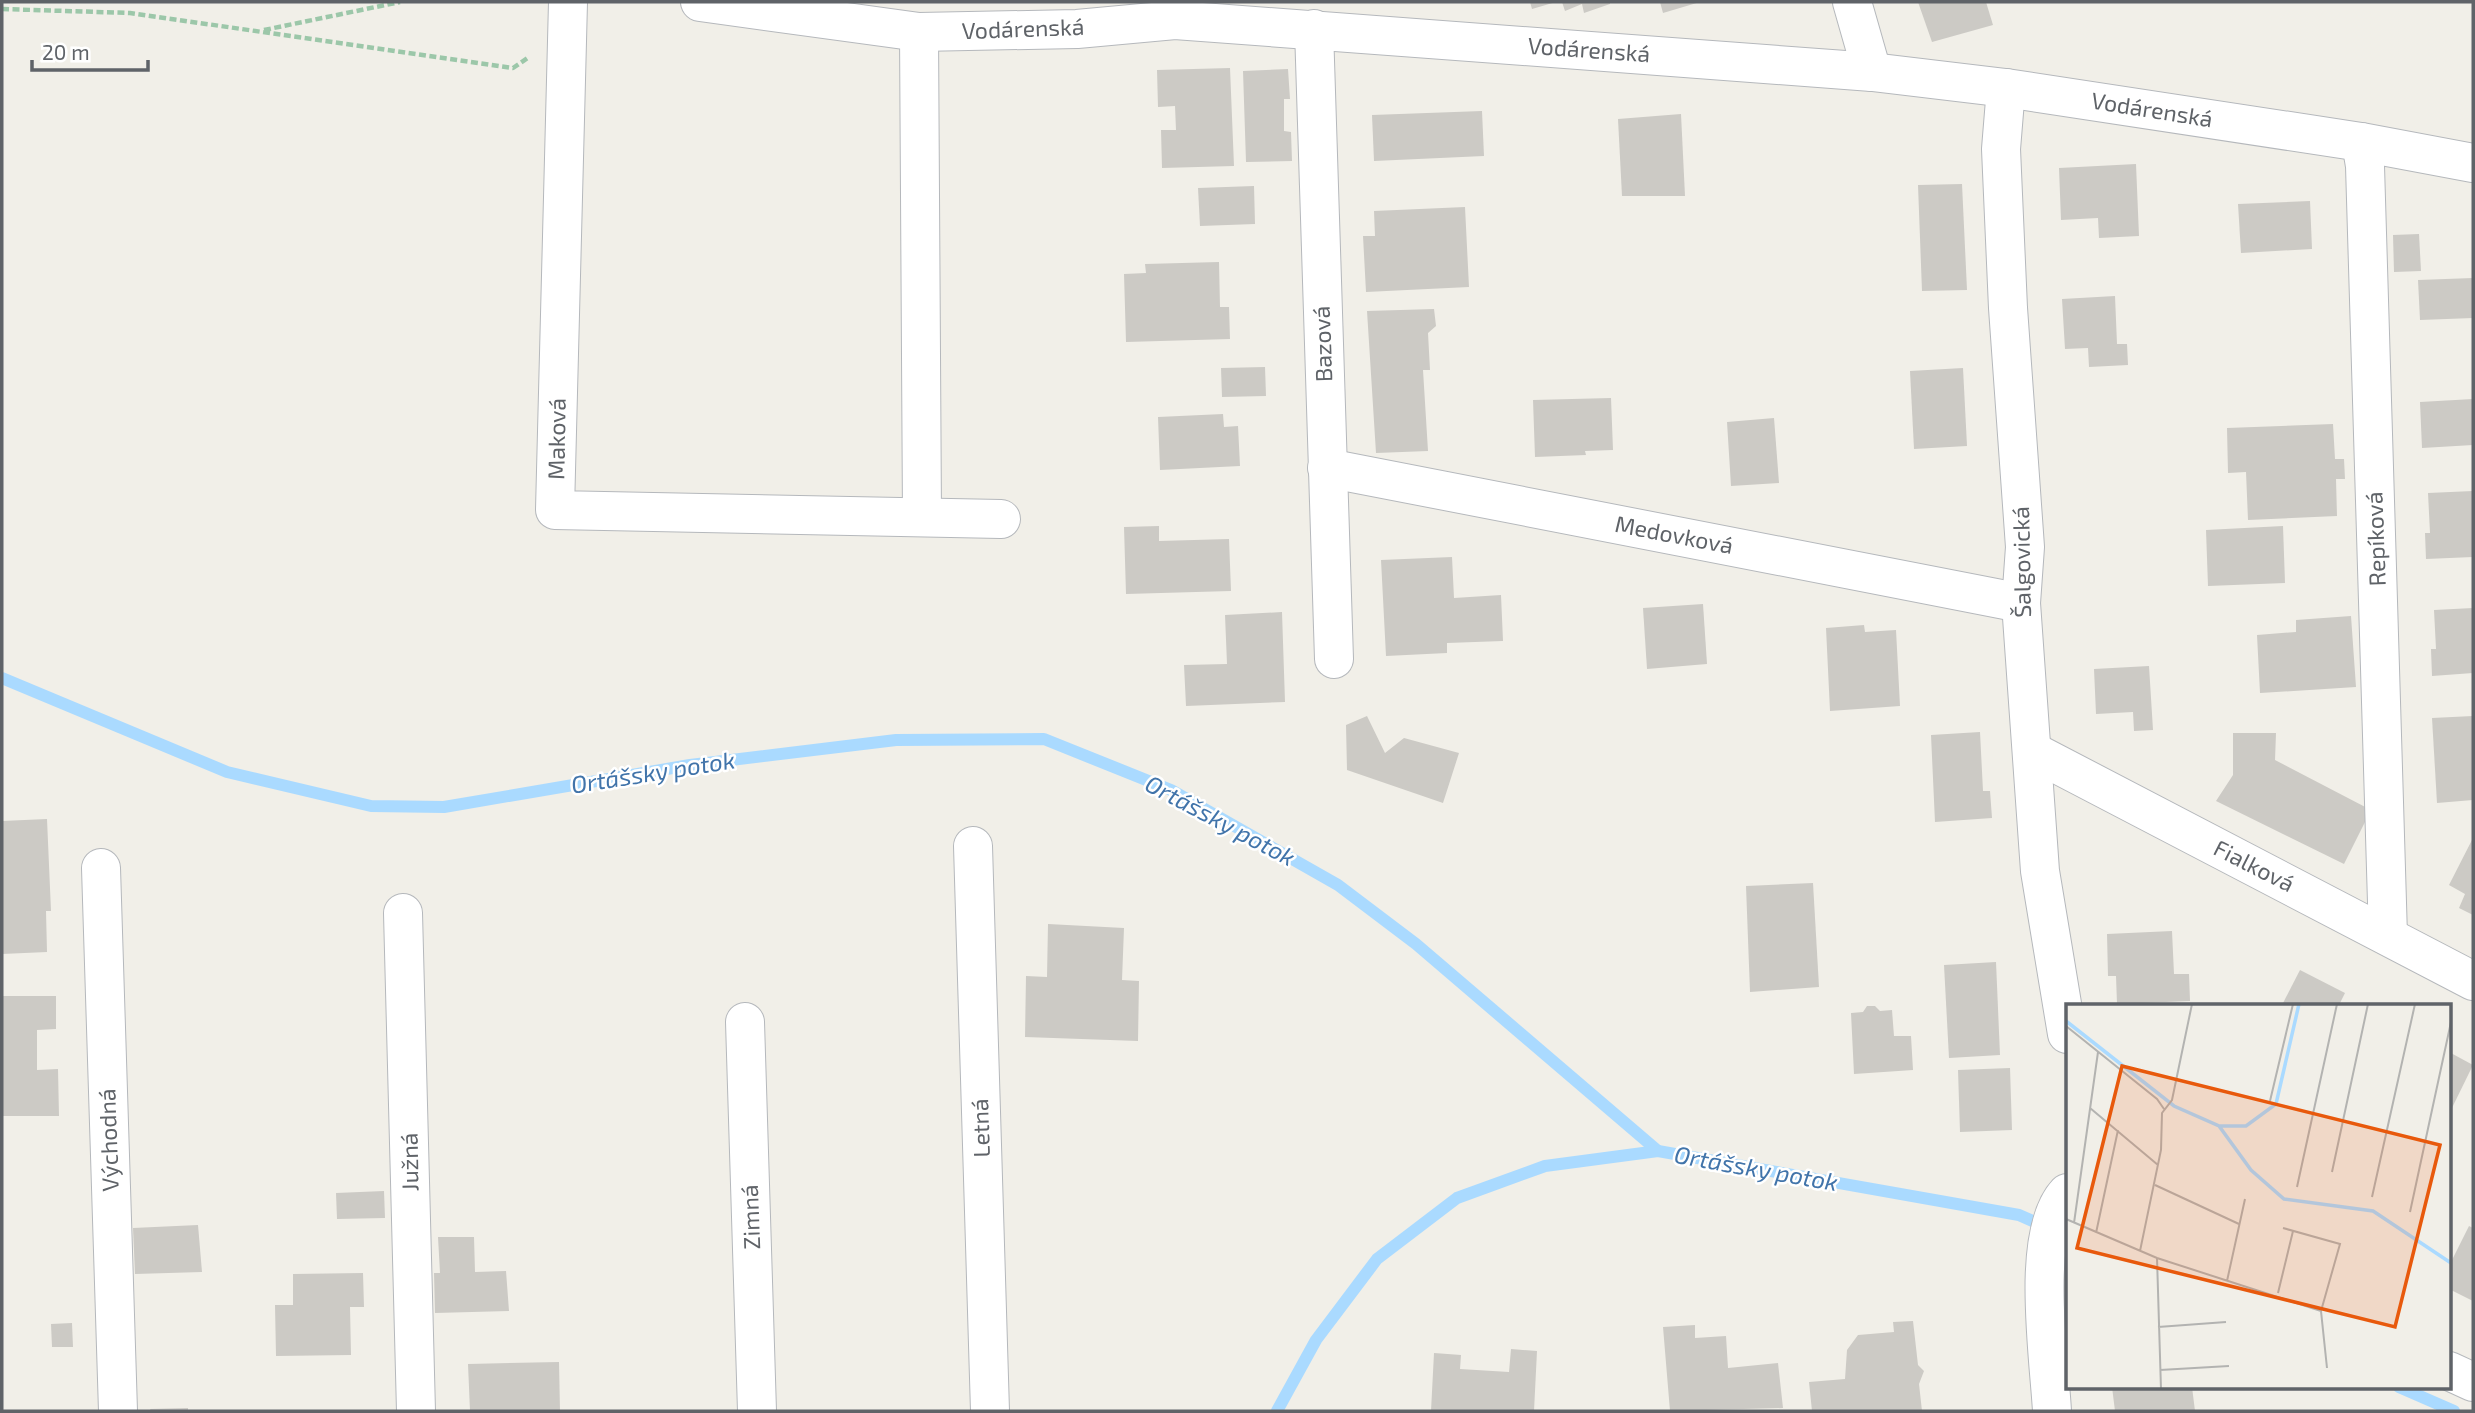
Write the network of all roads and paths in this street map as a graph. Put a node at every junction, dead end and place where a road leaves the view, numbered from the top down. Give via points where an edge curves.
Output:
1 (400, 2) edge
2 (568, 2) edge
3 (700, 2) edge
4 (1853, 2) edge
5 (2, 9) edge
6 (1314, 29) junction
7 (260, 31) junction
8 (919, 32) junction
9 (536, 52) dead end
10 (1872, 72) junction
11 (2006, 88) junction
12 (2361, 142) junction
13 (2473, 163) edge
14 (1327, 468) junction
15 (922, 517) junction
16 (1001, 519) dead end
17 (2021, 603) junction
18 (1334, 659) dead end
19 (2034, 752) junction
20 (972, 846) dead end
21 (101, 868) dead end
22 (403, 913) dead end
23 (2388, 936) junction
24 (2473, 981) edge
25 (745, 1022) dead end
26 (2066, 1028) edge
27 (2062, 1199) edge
28 (2450, 1371) edge
29 (2473, 1382) edge
30 (118, 1411) edge
31 (416, 1411) edge
32 (757, 1411) edge
33 (989, 1411) edge
34 (2052, 1411) edge

1 - 7 path
2 - 15 street, Maková via 555,510
3 - 8 street, Vodárenská
4 - 10 street
5 - 7 path via 130,13
6 - 8 street, Vodárenská via 1175,20 1077,29
6 - 10 street, Vodárenská
6 - 14 street, Bazová
7 - 9 path via 513,68
8 - 15 street
10 - 11 street, Vodárenská
11 - 12 street, Vodárenská
11 - 17 street, Šalgovická via 2001,149 2025,547
12 - 13 street, Vodárenská
12 - 23 street, Repíková
14 - 17 street, Medovková
14 - 18 street, Bazová
15 - 16 street, Maková
17 - 19 street, Šalgovická
19 - 23 street, Fialková
19 - 26 street, Šalgovická via 2040,872
20 - 33 street, Letná
21 - 30 street, Východná
22 - 31 street, Južná
23 - 24 street, Fialková
25 - 32 street, Zimná
27 - 34 street via 2044,1255
28 - 29 street

